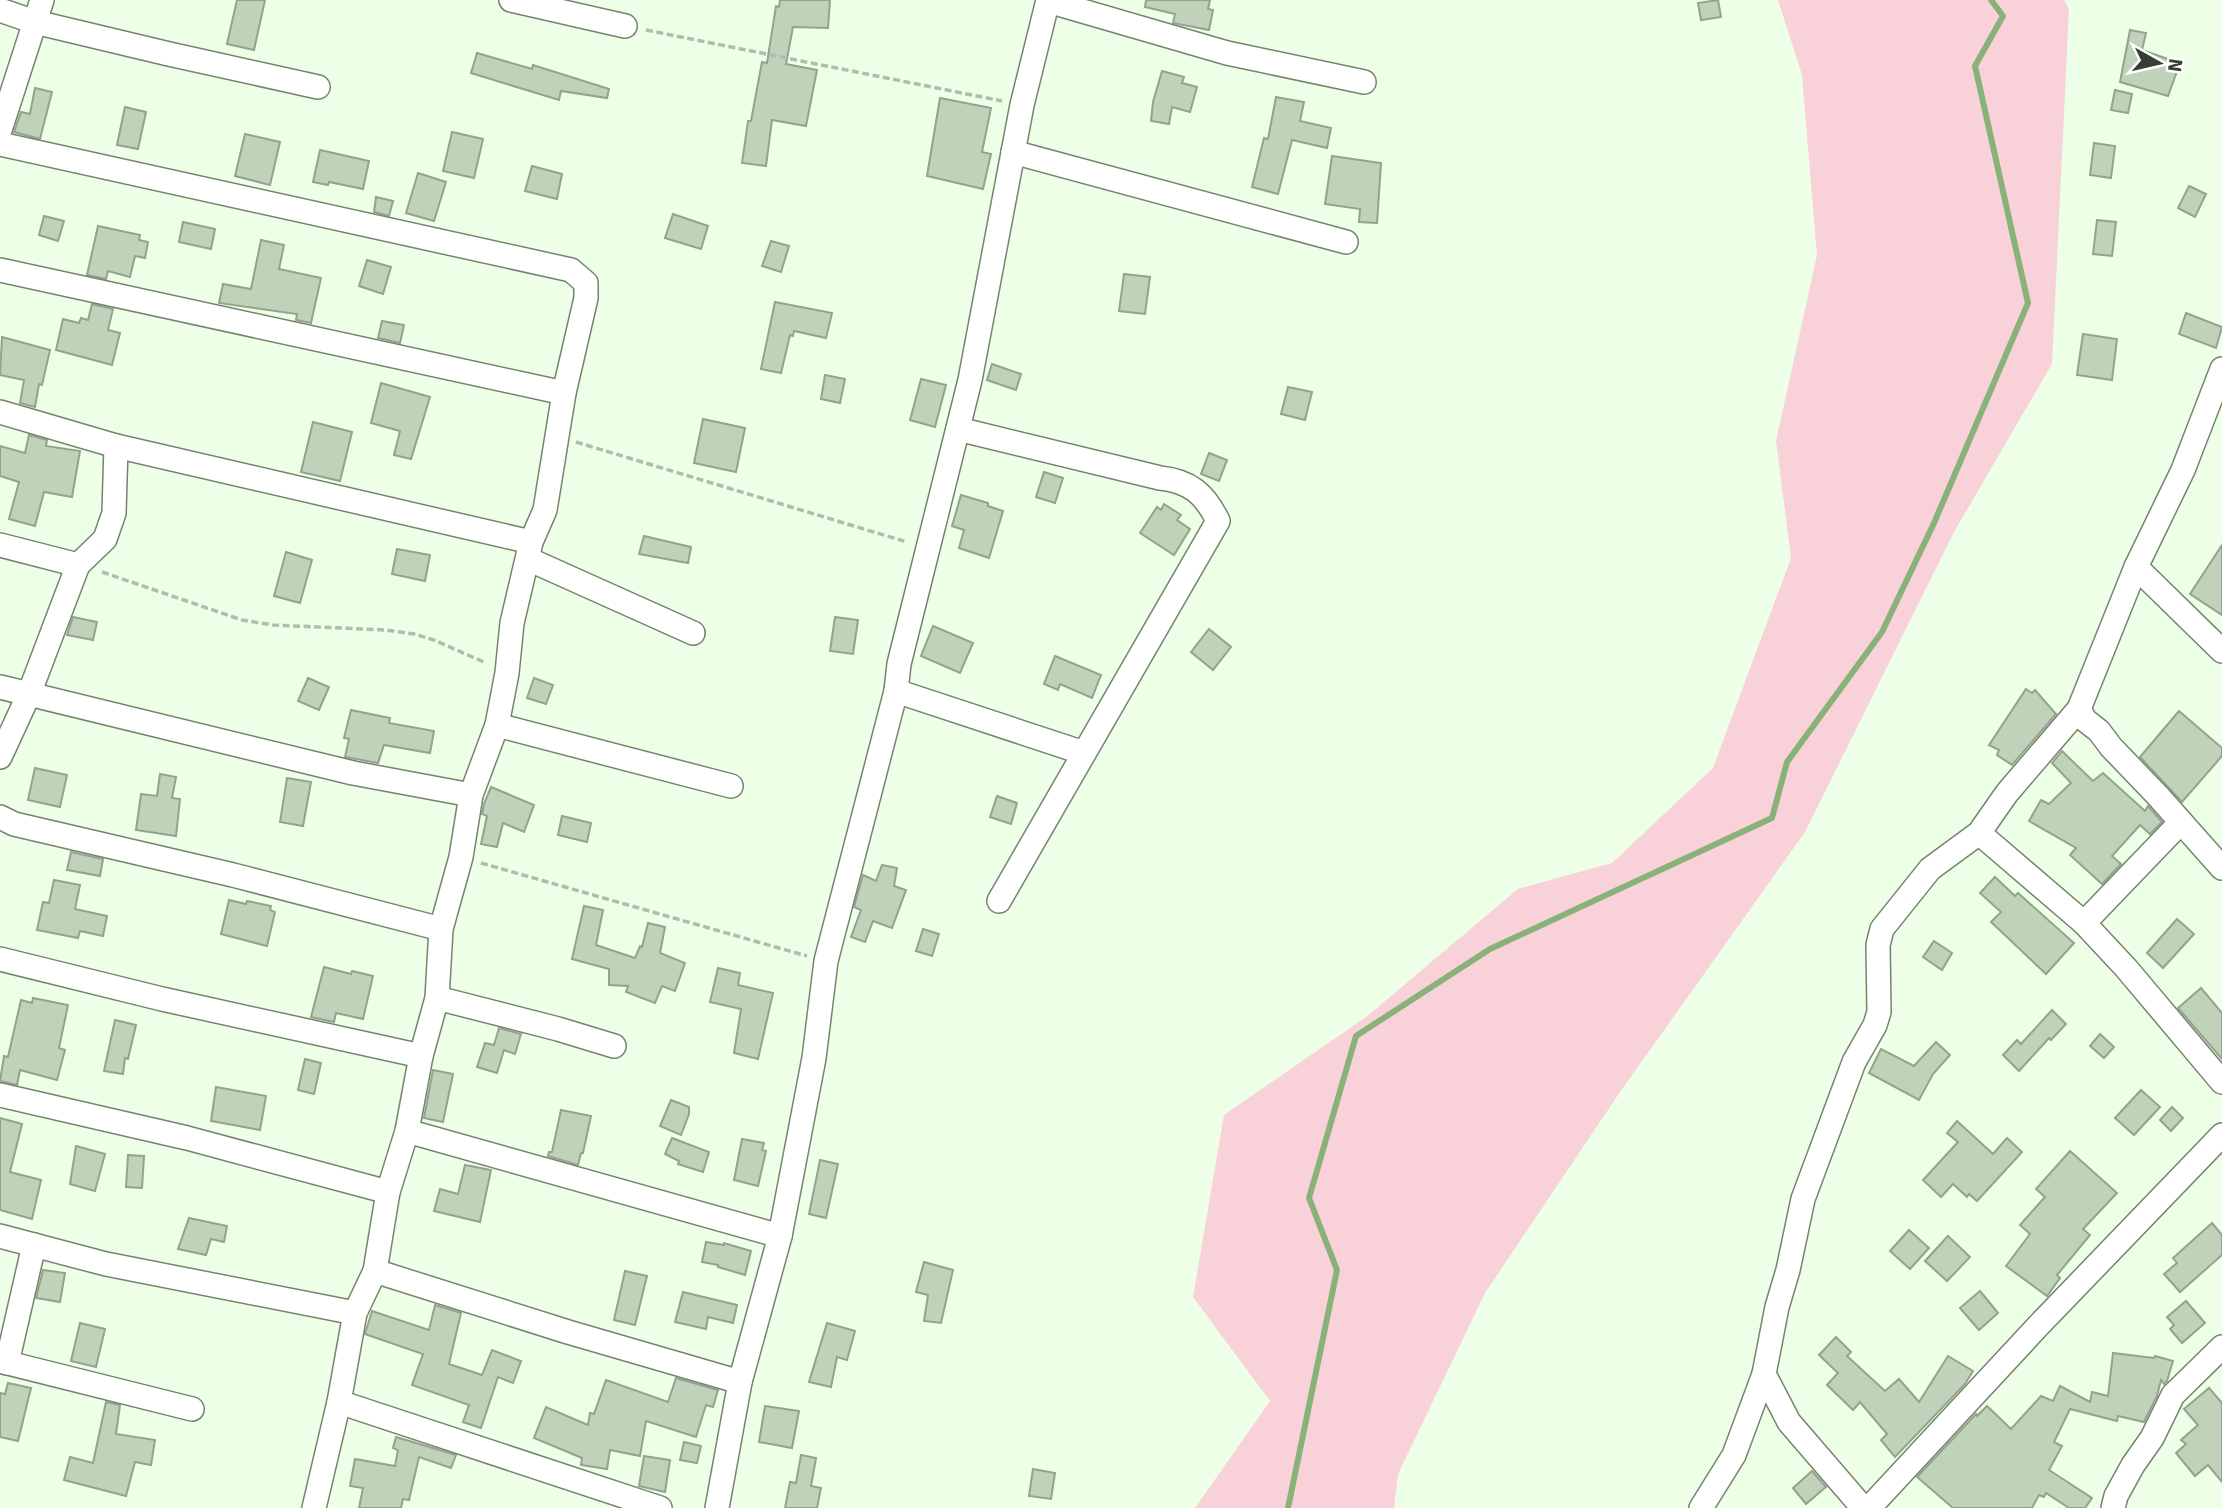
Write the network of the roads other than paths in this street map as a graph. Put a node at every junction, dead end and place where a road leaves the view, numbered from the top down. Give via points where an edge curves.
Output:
1 (511, 0) edge
2 (1048, 1) edge
3 (0, 10) edge
4 (38, 11) edge
5 (625, 26) road end
6 (1364, 82) dead end
7 (318, 87) dead end
8 (0, 130) edge
9 (0, 144) edge
10 (1013, 152) junction
11 (1346, 242) dead end
12 (0, 270) edge
13 (2222, 369) edge
14 (564, 393) junction
15 (0, 412) edge
16 (958, 429) junction
17 (116, 446) junction
18 (0, 545) edge
19 (529, 551) junction
20 (78, 565) junction
21 (2136, 567) junction
22 (693, 633) dead end
23 (2222, 651) edge
24 (0, 687) edge
25 (897, 691) junction
26 (29, 694) junction
27 (2079, 709) junction
28 (497, 725) junction
29 (1084, 753) junction
30 (0, 757) edge
31 (731, 786) dead end
32 (471, 795) junction
33 (0, 817) edge
34 (2181, 821) junction
35 (1979, 833) junction
36 (2222, 868) edge
37 (999, 901) dead end
38 (2084, 923) junction
39 (441, 929) junction
40 (0, 960) edge
41 (438, 998) junction
42 (614, 1046) dead end
43 (421, 1056) junction
44 (2222, 1082) edge
45 (0, 1095) edge
46 (407, 1131) junction
47 (2222, 1135) edge
48 (388, 1192) junction
49 (0, 1236) edge
50 (780, 1236) junction
51 (34, 1245) junction
52 (375, 1271) junction
53 (355, 1313) junction
54 (2222, 1347) edge
55 (3, 1362) edge
56 (1764, 1374) junction
57 (740, 1382) junction
58 (339, 1402) junction
59 (192, 1409) dead end
60 (314, 1508) edge
61 (660, 1508) edge
62 (717, 1508) edge
63 (1701, 1508) edge
64 (1863, 1508) edge
65 (1869, 1508) edge
66 (2113, 1508) edge

1 - 5 street
2 - 6 street via 1227,53
2 - 10 street
3 - 4 street
4 - 7 street
4 - 8 street
9 - 14 street via 571,270 586,283 586,298
10 - 11 street
10 - 16 street
12 - 14 street
13 - 21 street via 2183,470
14 - 19 street via 545,510
15 - 17 street
16 - 25 street via 899,664
16 - 29 street via 1180,480 1209,502 1218,521
17 - 19 street
17 - 20 street via 114,513 105,538
18 - 20 street
19 - 22 street
19 - 28 street via 512,623
20 - 26 street
21 - 23 street
21 - 27 street
24 - 26 street
25 - 29 street
25 - 50 street via 826,961 814,1058
26 - 30 street
26 - 32 street via 354,773
27 - 34 street
27 - 35 street
28 - 31 street
28 - 32 street
29 - 37 street
32 - 39 street via 461,857
33 - 39 street
34 - 36 street
34 - 38 street
35 - 38 street
35 - 56 street via 1930,869 1882,929 1879,1012 1854,1062 1803,1199
38 - 44 street
39 - 41 street
40 - 43 street
41 - 42 street
41 - 43 street
43 - 46 street
45 - 48 street via 187,1138
46 - 48 street
46 - 50 street
47 - 65 street
48 - 52 street
49 - 51 street
50 - 57 street
51 - 53 street via 106,1264
51 - 55 street
52 - 53 street
52 - 57 street
53 - 58 street
54 - 66 street via 2173,1395
55 - 59 street
56 - 63 street via 1734,1455
56 - 64 street via 1789,1422
57 - 62 street
58 - 60 street
58 - 61 street

